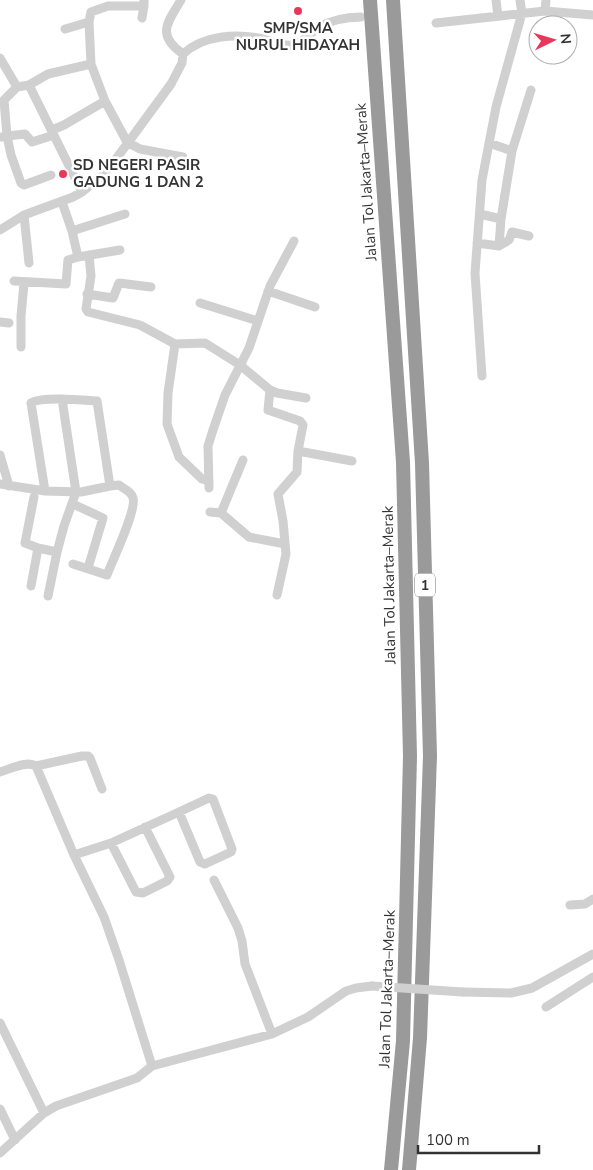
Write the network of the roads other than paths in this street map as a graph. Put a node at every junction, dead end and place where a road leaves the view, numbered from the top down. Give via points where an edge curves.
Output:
1 (181, 0) edge
2 (366, 0) edge
3 (370, 0) edge
4 (393, 0) edge
5 (496, 0) edge
6 (520, 0) edge
7 (546, 0) edge
8 (107, 3) edge
9 (144, 3) edge
10 (545, 11) junction
11 (522, 13) junction
12 (593, 15) edge
13 (498, 16) junction
14 (366, 17) junction
15 (142, 18) dead end
16 (89, 22) junction
17 (436, 23) dead end
18 (65, 29) dead end
19 (183, 54) junction
20 (0, 58) edge
21 (91, 64) junction
22 (29, 85) junction
23 (17, 86) junction
24 (530, 90) dead end
25 (105, 101) junction
26 (53, 132) junction
27 (4, 136) edge
28 (128, 142) junction
29 (490, 143) junction
30 (512, 151) junction
31 (183, 157) dead end
32 (51, 175) dead end
33 (82, 192) junction
34 (62, 202) junction
35 (125, 214) dead end
36 (480, 214) junction
37 (24, 215) junction
38 (501, 218) junction
39 (0, 230) edge
40 (72, 231) junction
41 (529, 236) dead end
42 (294, 241) dead end
43 (477, 243) junction
44 (498, 246) junction
45 (120, 250) dead end
46 (89, 255) junction
47 (78, 257) junction
48 (29, 263) dead end
49 (14, 282) dead end
50 (24, 283) junction
51 (151, 287) dead end
52 (268, 291) junction
53 (87, 294) junction
54 (200, 302) dead end
55 (315, 307) dead end
56 (258, 321) junction
57 (175, 344) junction
58 (21, 347) dead end
59 (240, 365) junction
60 (482, 376) dead end
61 (270, 390) junction
62 (306, 398) dead end
63 (62, 399) junction
64 (298, 451) junction
65 (0, 454) edge
66 (244, 460) dead end
67 (352, 461) dead end
68 (5, 485) edge
69 (110, 486) junction
70 (45, 491) junction
71 (34, 497) dead end
72 (75, 498) junction
73 (210, 512) dead end
74 (221, 513) junction
75 (285, 544) junction
76 (38, 548) junction
77 (57, 552) junction
78 (73, 564) dead end
79 (88, 568) junction
80 (31, 586) dead end
81 (277, 595) dead end
82 (48, 596) dead end
83 (36, 766) junction
84 (0, 772) edge
85 (102, 790) dead end
86 (178, 812) junction
87 (145, 827) junction
88 (111, 842) junction
89 (74, 855) junction
90 (214, 880) dead end
91 (593, 899) edge
92 (570, 905) dead end
93 (593, 954) edge
94 (593, 977) edge
95 (546, 1007) dead end
96 (0, 1023) edge
97 (272, 1034) junction
98 (152, 1066) junction
99 (0, 1109) edge
100 (44, 1113) junction
101 (15, 1140) junction
102 (0, 1153) edge
103 (391, 1170) edge
104 (409, 1170) edge

1 - 19 street via 166,28 172,46
2 - 14 highway
3 - 14 highway, Jalan Tol Jakarta–Merak / 1
4 - 104 highway, 1 via 422,463 430,756 420,1038
5 - 13 street
6 - 11 street
7 - 10 street
8 - 9 street
8 - 16 street via 91,12
9 - 15 street
10 - 11 street
10 - 12 street
11 - 13 street
11 - 29 street via 496,107
13 - 17 street
14 - 19 street via 338,20 319,27 296,45 286,46 261,38 238,36 215,38 197,44
14 - 103 highway, Jalan Tol Jakarta–Merak / 1 via 403,462 410,756 403,1041
16 - 18 street
16 - 21 street
19 - 28 street via 182,64 171,84
20 - 23 street
21 - 22 street via 48,74
21 - 25 street
22 - 23 street
22 - 26 street
23 - 27 street via 4,100
24 - 30 street
25 - 26 street
25 - 28 street
26 - 27 street via 32,142 24,134
26 - 33 street
27 - 32 street via 21,183 24,185
28 - 31 street via 140,149
28 - 33 street via 102,176
29 - 30 street
29 - 36 street via 482,180
30 - 38 street
33 - 34 street
34 - 37 street
34 - 40 street
35 - 40 street
36 - 38 street
36 - 43 street
37 - 39 street
37 - 48 street
38 - 44 street
40 - 47 street
41 - 44 street via 512,232 509,240
42 - 52 street
43 - 44 street
43 - 60 street via 475,273
45 - 46 street
46 - 47 street
46 - 53 street via 91,275
47 - 50 street via 67,262 66,284
49 - 50 street
50 - 58 street
51 - 53 street via 119,283 113,298
52 - 55 street
52 - 56 street
53 - 57 street via 88,312 140,325
54 - 56 street
56 - 59 street
57 - 59 street via 205,343
57 - 59 street via 167,424 179,457 209,485 210,439 225,394
59 - 61 street
61 - 62 street
61 - 64 street via 268,410 303,423
63 - 69 street via 97,401
63 - 70 street via 31,403
63 - 72 street
64 - 67 street
64 - 75 street via 296,472 278,494
65 - 68 street
66 - 74 street
68 - 70 street
69 - 72 street
69 - 79 street via 119,485 133,497 130,518 107,575
70 - 72 street
71 - 76 street via 25,543
72 - 77 street
72 - 79 street via 103,518
73 - 74 street
74 - 75 street via 250,537
75 - 81 street via 286,554
76 - 77 street
76 - 80 street
77 - 82 street
78 - 79 street
83 - 84 street via 24,764
83 - 85 street via 88,756
83 - 89 street
86 - 86 street via 211,798 232,850 202,864
86 - 87 street
87 - 88 street
87 - 88 street via 170,877 143,893 136,892
88 - 89 street
89 - 98 street via 104,917
90 - 97 street via 238,928 245,964
91 - 92 street via 585,904
93 - 97 street, bridge via 532,988 511,993 372,986 356,988
94 - 95 street
96 - 100 street
97 - 98 street
98 - 100 street via 137,1078 64,1102
99 - 101 street
100 - 101 street
101 - 102 street

